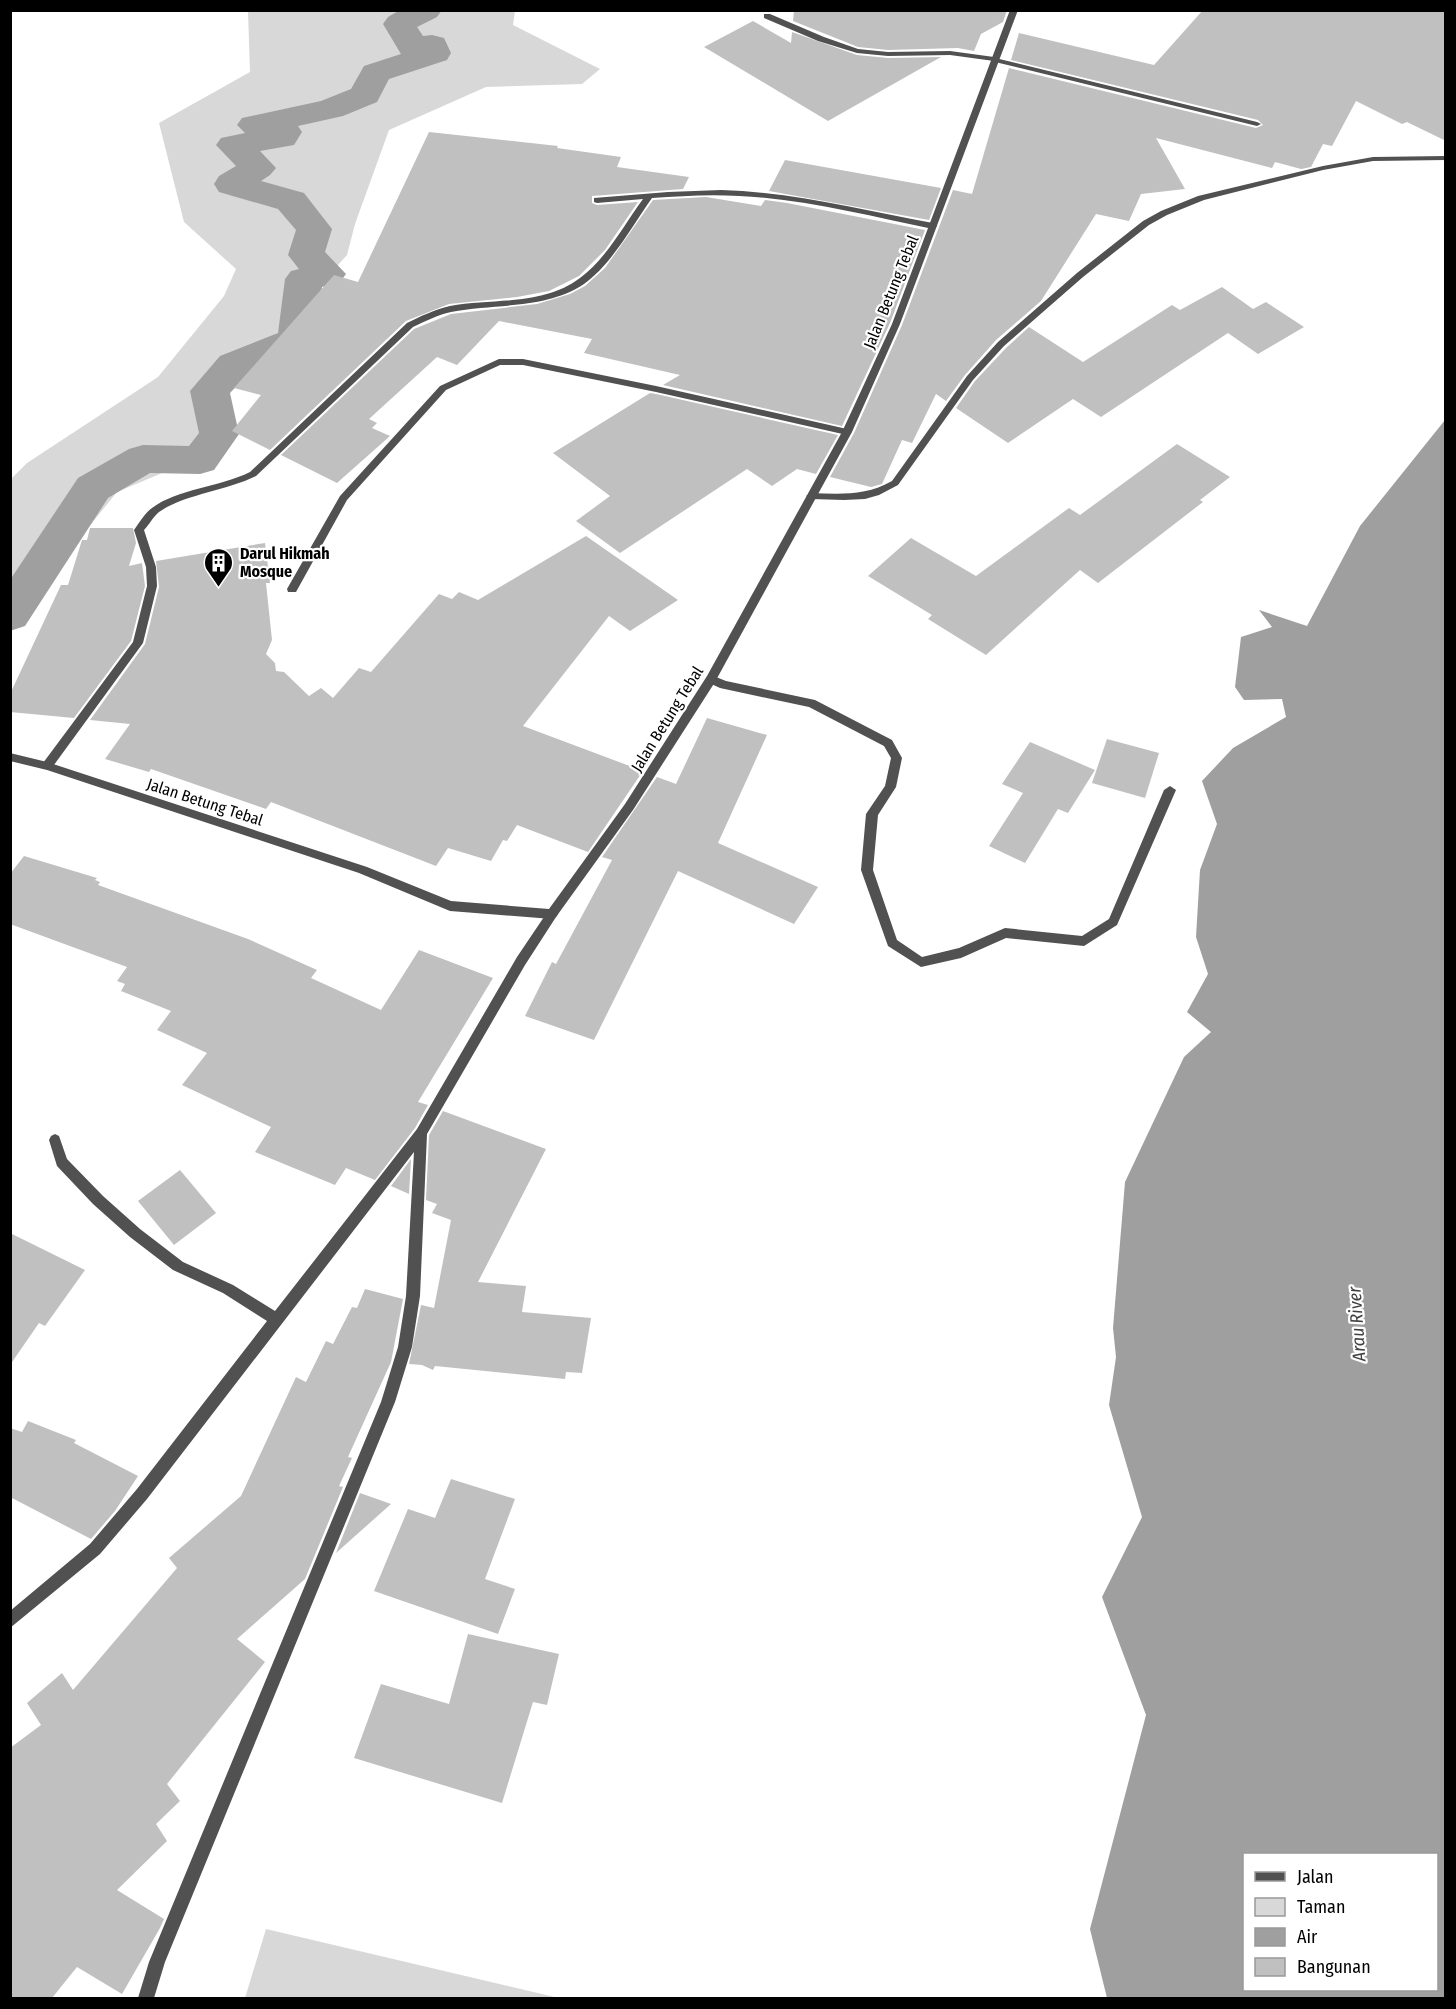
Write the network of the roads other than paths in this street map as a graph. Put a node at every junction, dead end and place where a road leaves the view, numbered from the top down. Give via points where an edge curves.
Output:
1 (1014, 10) edge
2 (767, 16) dead end
3 (994, 59) junction
4 (1257, 124) dead end
5 (1446, 158) edge
6 (649, 196) junction
7 (597, 200) dead end
8 (933, 226) junction
9 (847, 432) junction
10 (812, 496) junction
11 (292, 589) dead end
12 (711, 679) junction
13 (10, 758) edge
14 (47, 766) junction
15 (1170, 790) dead end
16 (552, 914) junction
17 (421, 1133) junction
18 (55, 1140) dead end
19 (276, 1318) junction
20 (10, 1621) edge
21 (146, 1998) edge

1 - 3 street, Jalan Betung Tebal
2 - 3 street via 857,51 950,53
3 - 4 street
3 - 8 street, Jalan Betung Tebal
5 - 10 street via 1348,162 1201,198 1164,213 1130,234 1000,344 970,378 895,483 868,496
6 - 7 street
6 - 8 street via 718,192 755,195
6 - 14 street via 593,271 573,288 542,299 424,316 253,474 236,483 173,500 154,511 139,530 151,567 152,586 138,643
8 - 9 street, Jalan Betung Tebal via 896,324
9 - 10 street, Jalan Betung Tebal
9 - 11 street via 523,362 499,362 443,388 343,498
10 - 12 street, Jalan Betung Tebal
12 - 15 street via 811,703 888,743 897,758 890,787 872,814 867,870 892,943 921,962 961,953 1005,933 1084,941 1113,922
12 - 16 street, Jalan Betung Tebal via 629,807
13 - 14 street, Jalan Betung Tebal
14 - 16 street, Jalan Betung Tebal via 363,870 450,906
16 - 17 street
17 - 19 street
17 - 21 street via 413,1296 405,1347 388,1402
18 - 19 street via 61,1162 135,1233 178,1266
19 - 20 street via 142,1494 95,1549

